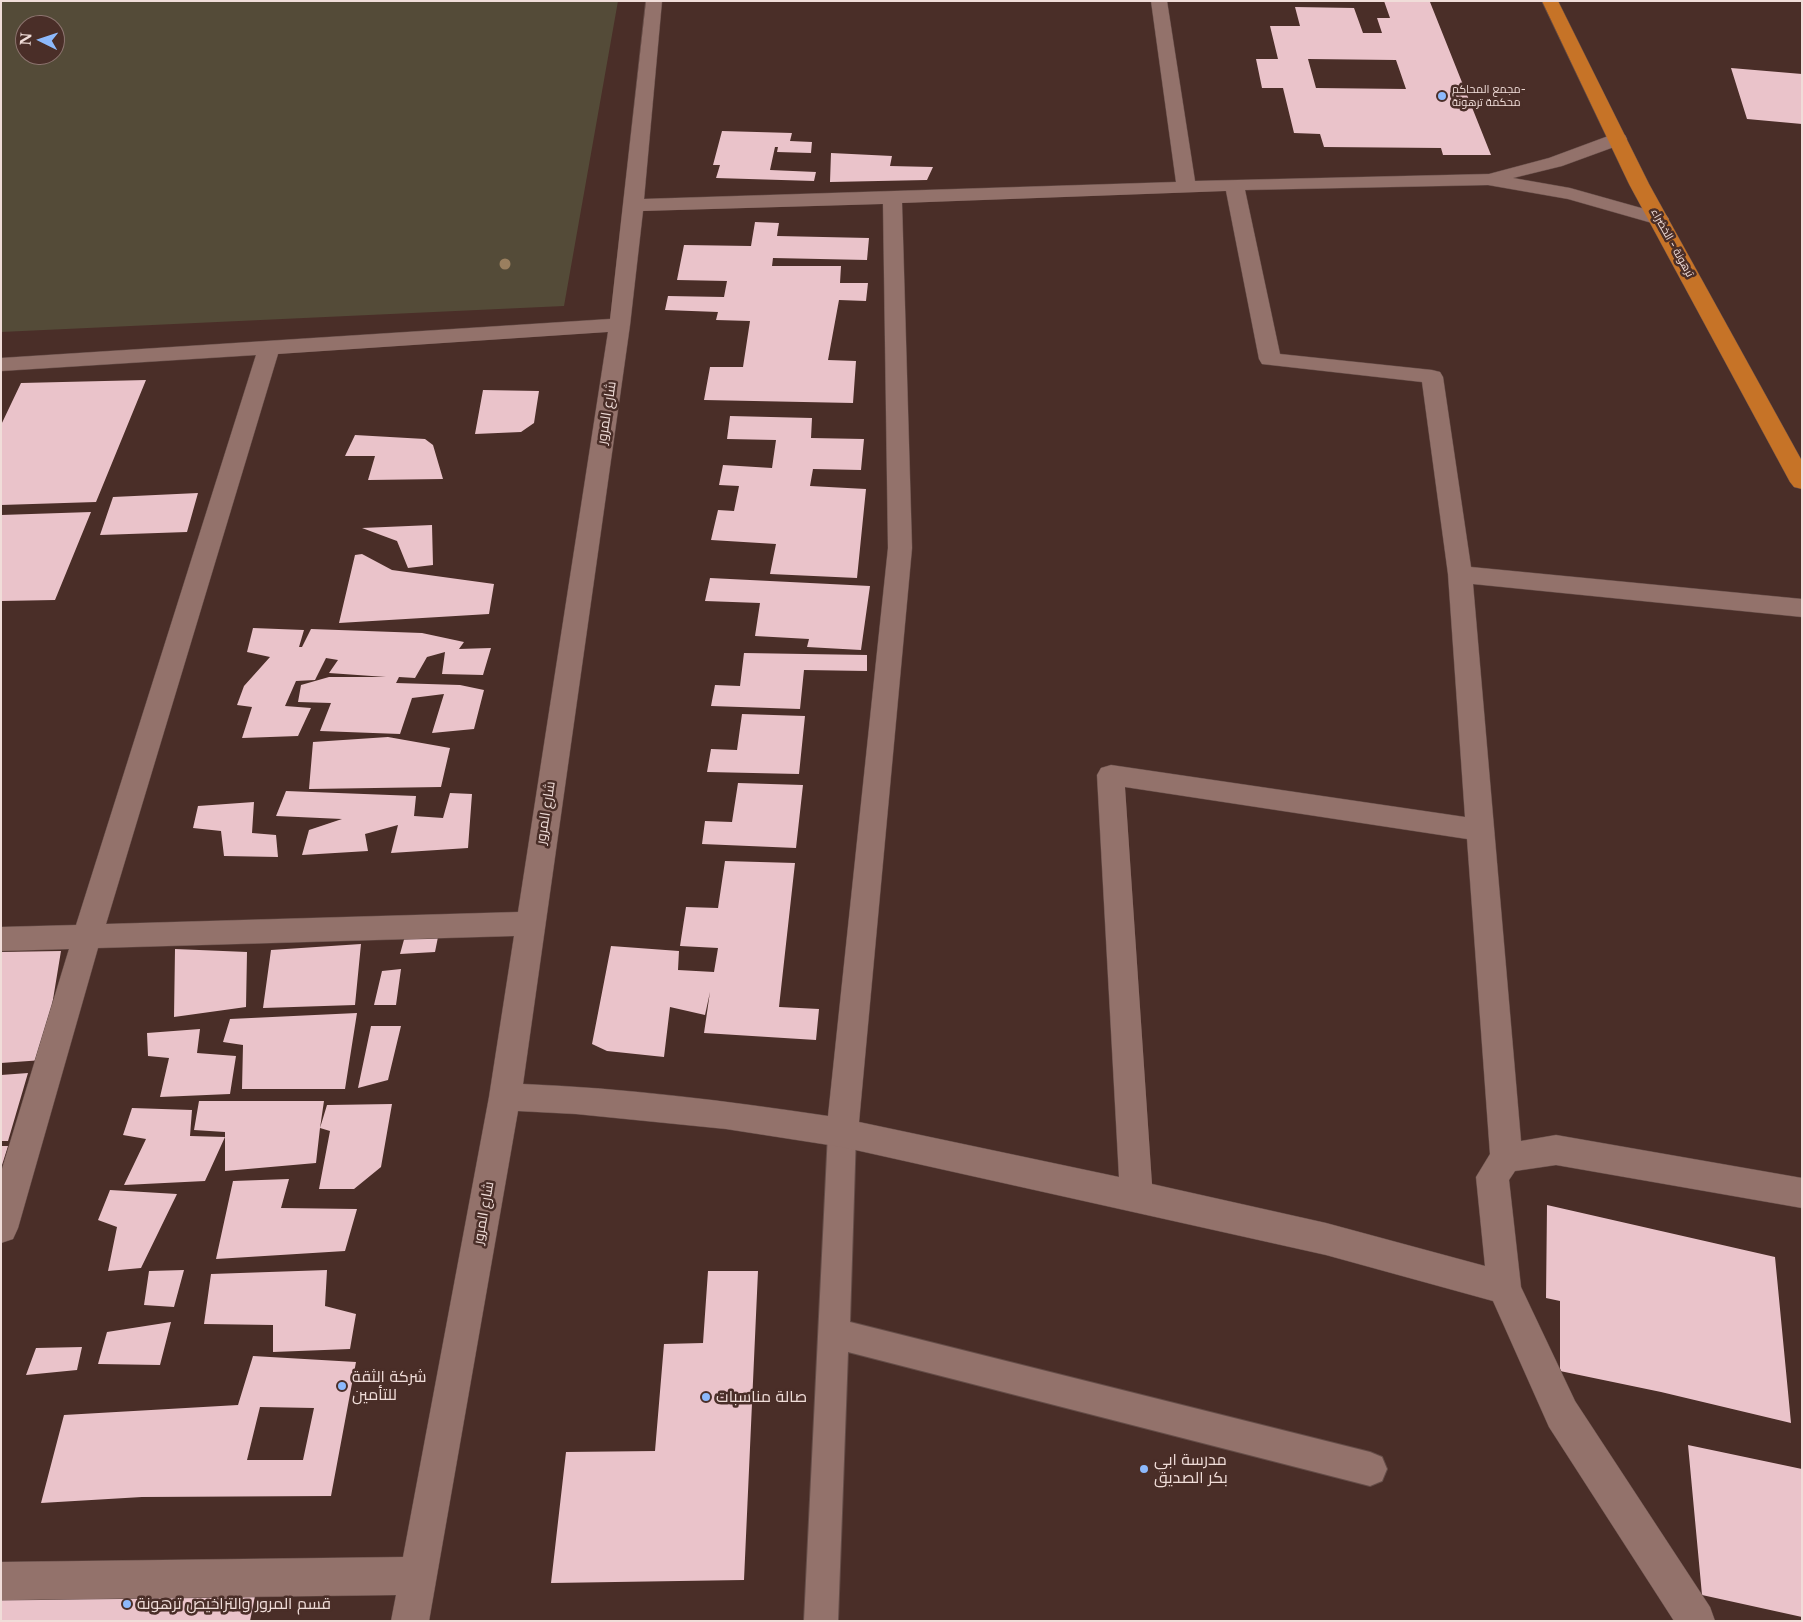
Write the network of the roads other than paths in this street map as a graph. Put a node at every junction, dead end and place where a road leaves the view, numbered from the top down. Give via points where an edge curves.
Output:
1 (654, 1) edge
2 (1159, 1) edge
3 (1550, 1) edge
4 (1618, 139) junction
5 (1488, 179) junction
6 (1234, 185) junction
7 (1186, 186) junction
8 (892, 198) junction
9 (634, 205) junction
10 (1659, 219) junction
11 (620, 325) junction
12 (269, 348) junction
13 (1, 365) edge
14 (1802, 482) edge
15 (1460, 574) junction
16 (1802, 608) edge
17 (1480, 830) junction
18 (529, 924) junction
19 (87, 937) junction
20 (1, 939) edge
21 (505, 1097) junction
22 (842, 1133) junction
23 (1506, 1158) junction
24 (1802, 1193) edge
25 (1136, 1196) junction
26 (1, 1228) edge
27 (1504, 1288) junction
28 (834, 1333) junction
29 (1370, 1469) dead end
30 (418, 1576) junction
31 (1, 1581) edge
32 (410, 1621) edge
33 (821, 1621) edge
34 (1696, 1621) edge

1 - 9 street, شارع المرور
2 - 7 street
3 - 4 highway, ترهونة - الخضراء
4 - 5 street via 1555,162
4 - 10 highway, ترهونة - الخضراء
5 - 6 street
5 - 10 street via 1570,194
6 - 7 street
6 - 15 street via 1270,360 1432,378
7 - 8 street
8 - 9 street
8 - 22 street via 900,548
9 - 11 street, شارع المرور
10 - 14 highway, ترهونة - الخضراء
11 - 12 street
11 - 18 street, شارع المرور
12 - 13 street
12 - 19 street
15 - 16 street
15 - 17 street
17 - 23 street
17 - 25 street via 1111,775
18 - 19 street
18 - 21 street, شارع المرور
19 - 20 street
19 - 26 street
21 - 22 street via 576,1100 726,1115
21 - 30 street, شارع المرور
22 - 25 street
22 - 28 lane
23 - 24 street via 1556,1150
23 - 27 street via 1492,1177
25 - 27 street via 1326,1240
27 - 34 street via 1562,1414
28 - 29 lane
28 - 33 lane
30 - 31 street
30 - 32 street, شارع المرور

